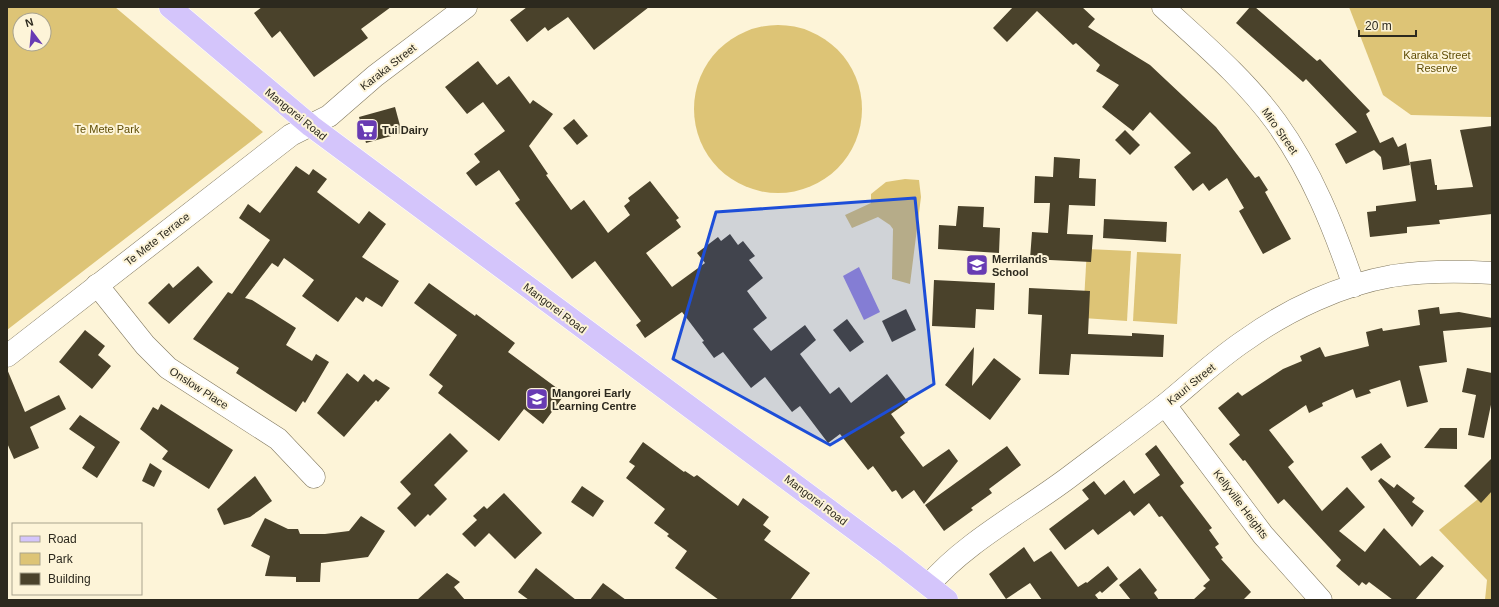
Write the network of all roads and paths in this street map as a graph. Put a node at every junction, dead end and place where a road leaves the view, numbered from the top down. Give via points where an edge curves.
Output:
1 (170, 7) edge
2 (466, 7) edge
3 (1162, 7) edge
4 (311, 126) junction
5 (1492, 273) edge
6 (97, 285) junction
7 (1354, 286) junction
8 (7, 356) edge
9 (1164, 405) junction
10 (314, 477) dead end
11 (929, 585) junction
12 (947, 600) edge
13 (1321, 600) edge

1 - 4 main road, Mangorei Road
2 - 4 street, Karaka Street via 375,76 329,116
3 - 7 street, Miro Street via 1224,63 1276,122 1322,200
4 - 6 street, Te Mete Terrace via 291,135
4 - 11 main road, Mangorei Road
5 - 7 street, Kauri Street via 1433,272 1392,276
6 - 8 street, Te Mete Terrace
6 - 10 street, Onslow Place via 144,345 168,368 278,439
7 - 9 street, Kauri Street via 1310,303 1269,324 1246,339
9 - 11 street, Kauri Street via 1038,500 996,528 940,572
9 - 13 street, Kellyville Heights via 1263,535
11 - 12 main road, Mangorei Road

